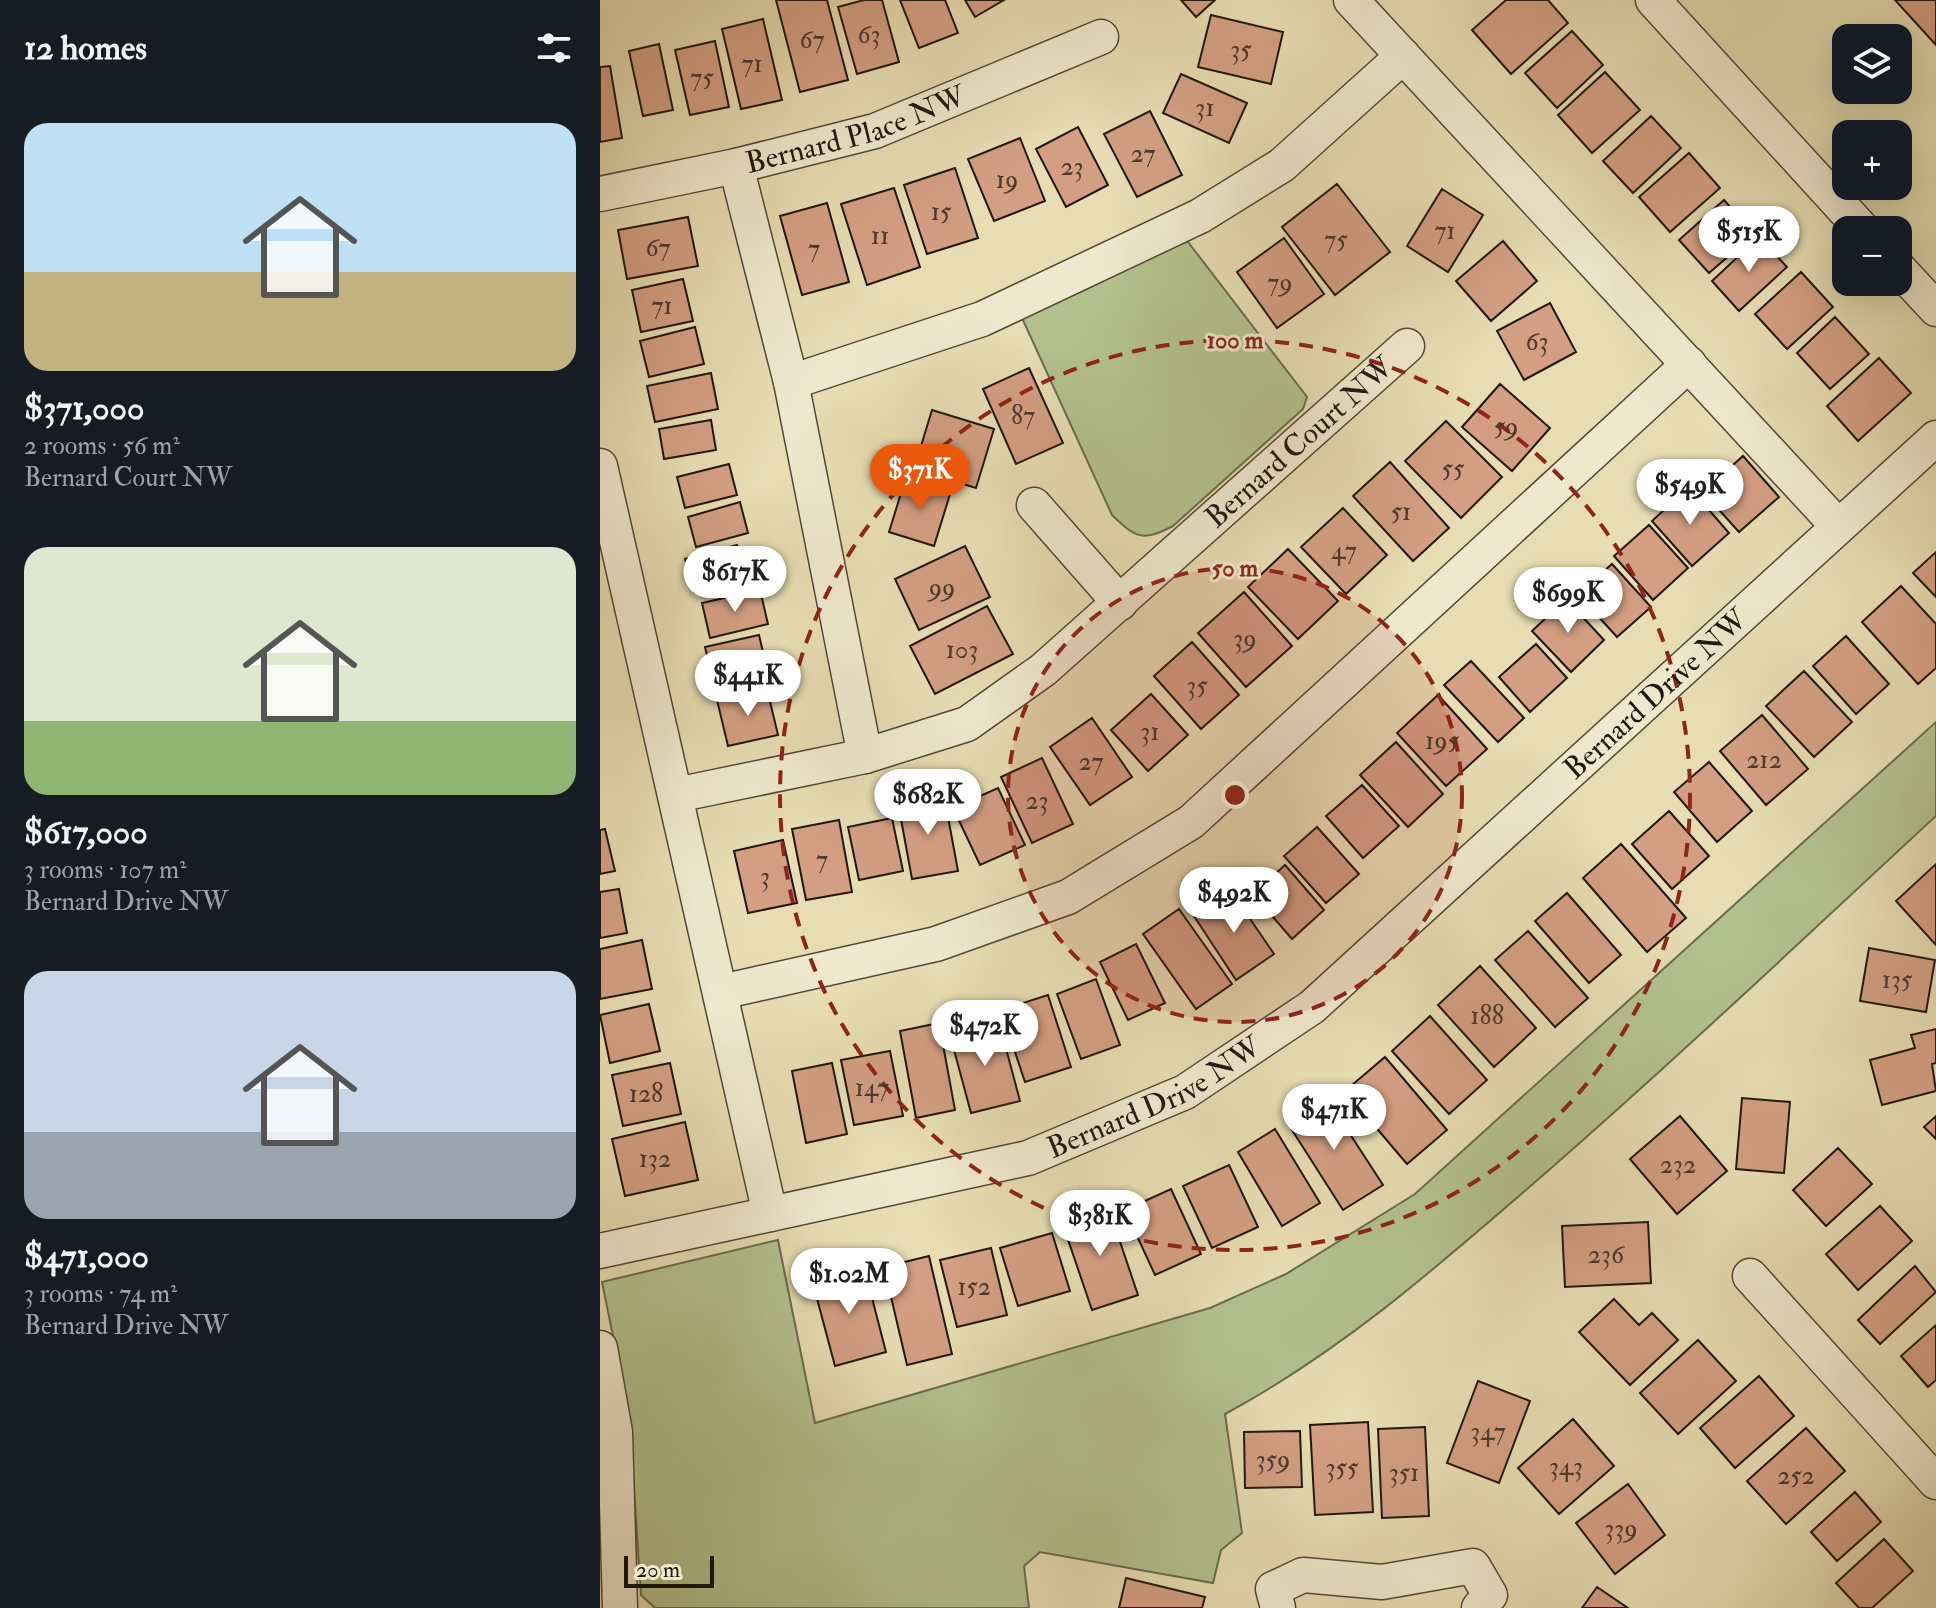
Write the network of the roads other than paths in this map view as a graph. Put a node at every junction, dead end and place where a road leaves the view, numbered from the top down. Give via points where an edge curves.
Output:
1 (1351, 0) edge
2 (1653, 0) edge
3 (1101, 37) dead end
4 (1403, 56) junction
5 (736, 166) junction
6 (600, 194) edge
7 (1850, 216) edge
8 (1912, 283) edge
9 (1936, 309) edge
10 (1407, 346) dead end
11 (1689, 364) junction
12 (791, 382) junction
13 (1936, 438) edge
14 (600, 466) edge
15 (1034, 505) dead end
16 (1837, 525) junction
17 (1120, 603) junction
18 (865, 756) junction
19 (676, 795) junction
20 (721, 992) junction
21 (770, 1214) junction
22 (600, 1251) edge
23 (1750, 1276) dead end
24 (600, 1348) edge
25 (1936, 1482) edge
26 (620, 1608) edge
27 (1278, 1608) edge
28 (1479, 1608) edge

1 - 4 street
2 - 7 street
3 - 5 street, Bernard Place NW via 875,131
4 - 11 street
4 - 12 street via 1282,165 1200,216 982,319
5 - 6 street, Bernard Place NW
5 - 12 street
8 - 9 street
10 - 17 street, Bernard Court NW
11 - 16 street
11 - 20 street via 1191,822 1068,897 936,944
12 - 18 street
13 - 16 street, Bernard Drive NW
14 - 19 street
15 - 17 street
16 - 21 street, Bernard Drive NW via 1312,1007 1185,1092 1028,1158
17 - 18 street, Bernard Court NW via 1043,670 967,724
18 - 19 street, Bernard Court NW
19 - 20 street
20 - 21 street
21 - 22 street, Bernard Drive NW
23 - 25 street
24 - 26 street via 615,1432
27 - 28 street via 1273,1589 1303,1575 1382,1582 1473,1566 1490,1595

